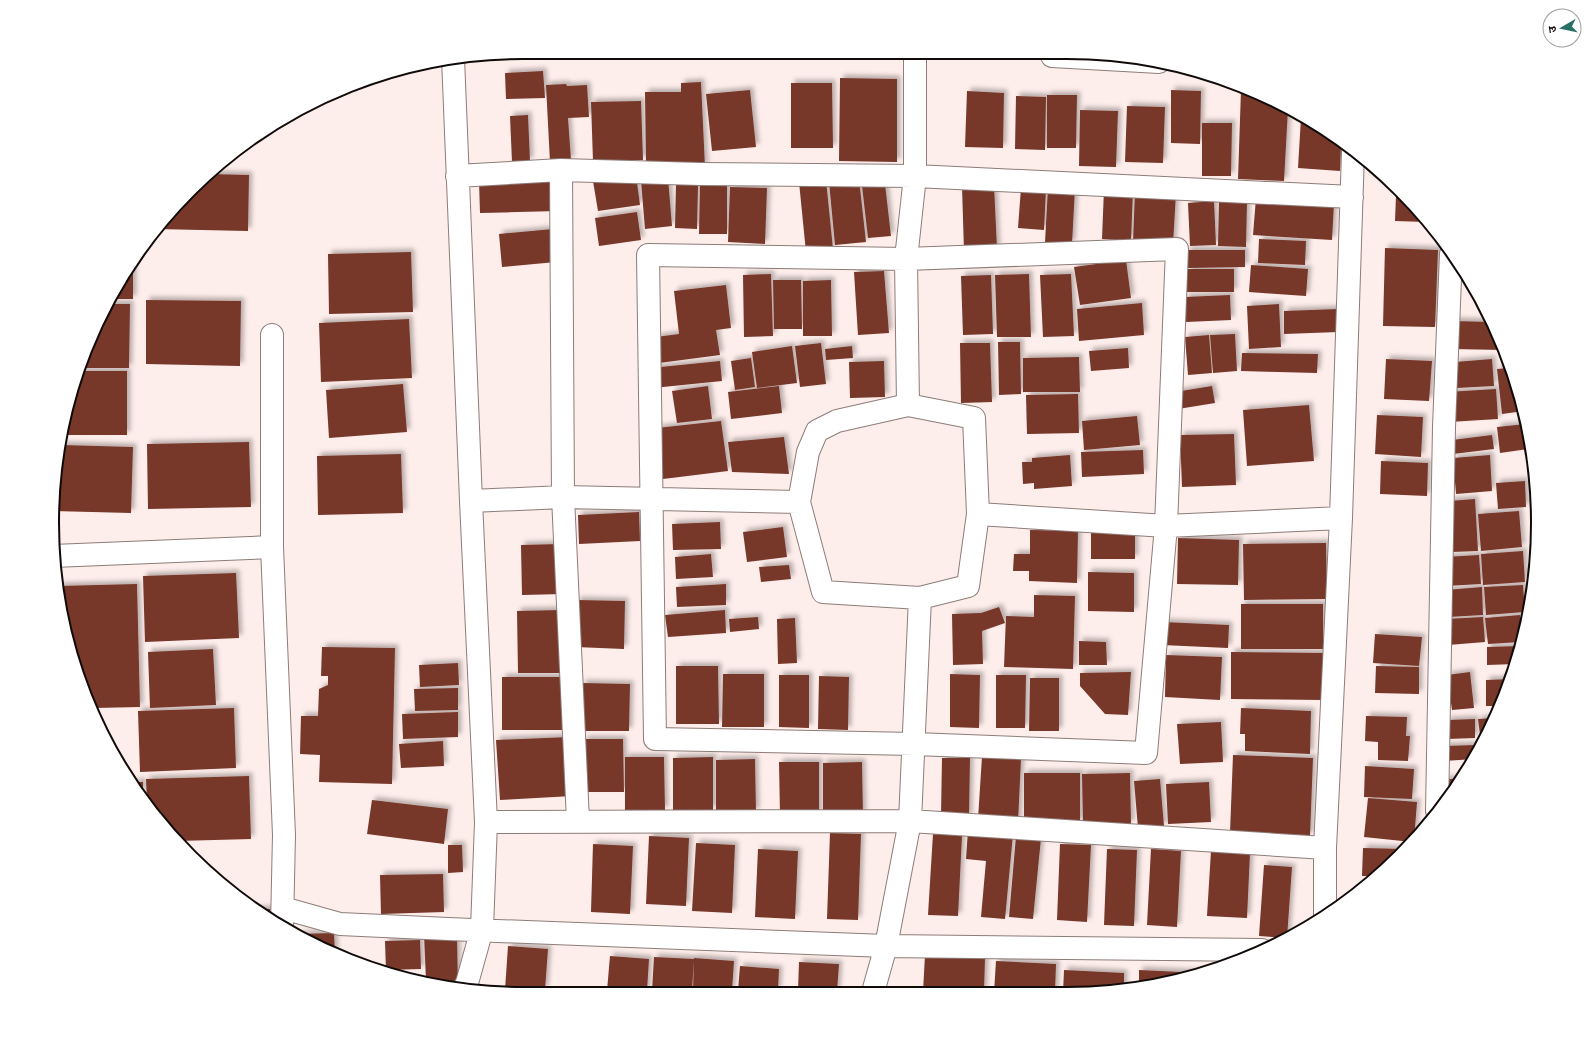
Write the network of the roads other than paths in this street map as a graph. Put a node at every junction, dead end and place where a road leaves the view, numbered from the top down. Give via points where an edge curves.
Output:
1 (915, 59) edge
2 (453, 64) edge
3 (1353, 158) edge
4 (561, 170) junction
5 (457, 176) junction
6 (915, 176) junction
7 (1352, 197) junction
8 (906, 259) junction
9 (1452, 263) edge
10 (272, 335) dead end
11 (908, 405) junction
12 (563, 497) junction
13 (652, 499) junction
14 (471, 501) junction
15 (800, 502) junction
16 (978, 514) junction
17 (1341, 518) junction
18 (1166, 526) junction
19 (272, 547) junction
20 (60, 556) edge
21 (920, 598) junction
22 (915, 744) junction
23 (1437, 802) edge
24 (578, 821) junction
25 (910, 821) junction
26 (486, 822) junction
27 (1325, 848) junction
28 (1325, 909) edge
29 (282, 917) edge
30 (482, 929) junction
31 (886, 946) junction
32 (1249, 950) edge
33 (468, 984) edge
34 (874, 987) edge

1 - 6 street
2 - 5 street
3 - 7 street
4 - 5 street
4 - 6 street
4 - 12 street
5 - 14 street
6 - 7 street
6 - 8 street
7 - 17 street
8 - 11 street
8 - 13 street via 648,255
8 - 18 street via 1177,249
9 - 23 street via 1443,458
10 - 19 street
11 - 15 street via 837,421 817,431 808,452
11 - 16 street via 974,418
12 - 13 street
12 - 14 street
12 - 24 street
13 - 15 street
13 - 22 street via 655,739
14 - 26 street
15 - 21 street via 823,592
16 - 18 street
16 - 21 street via 968,586
17 - 18 street
17 - 27 street
18 - 22 street via 1146,753
19 - 20 street
19 - 29 street via 284,835
21 - 22 street
22 - 25 street
24 - 25 street
24 - 26 street
25 - 27 street
25 - 31 street
26 - 30 street
27 - 28 street
29 - 30 street via 340,924
30 - 31 street
30 - 33 street
31 - 32 street
31 - 34 street

